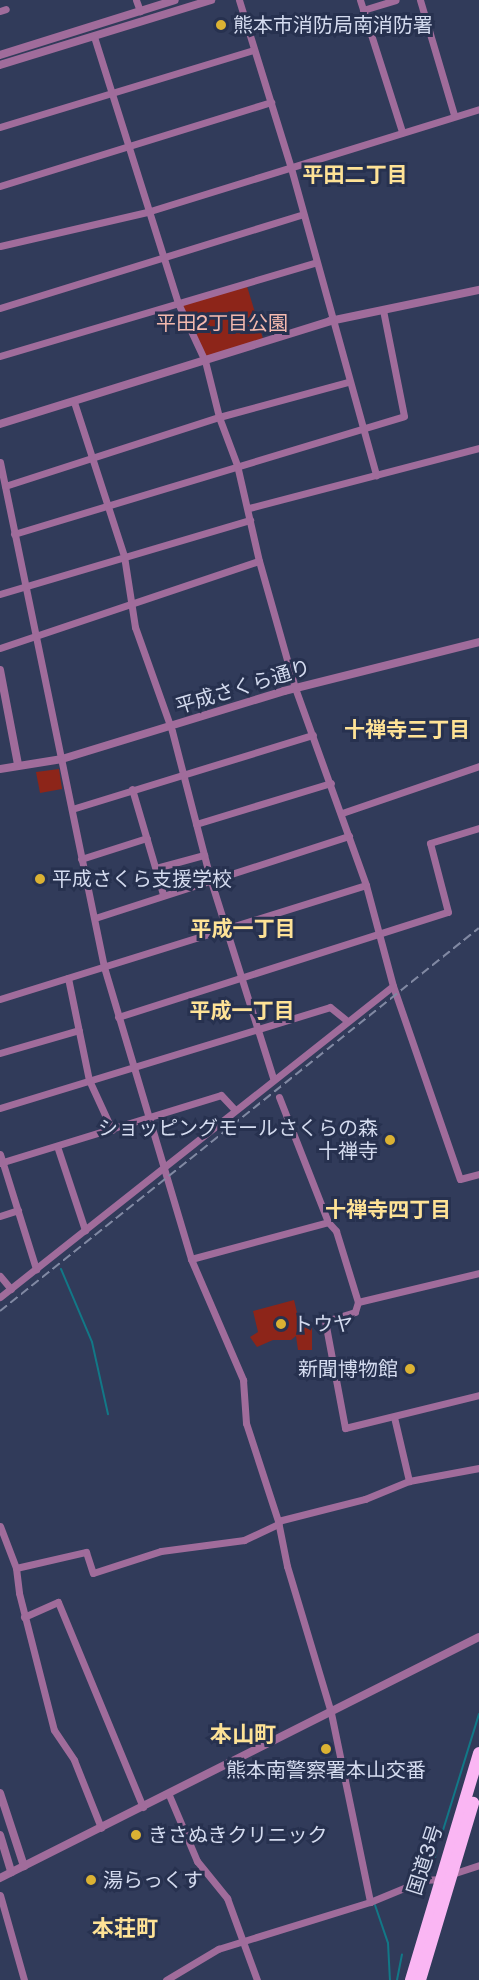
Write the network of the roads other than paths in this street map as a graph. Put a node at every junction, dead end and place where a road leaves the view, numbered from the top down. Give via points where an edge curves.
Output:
1 (136, 0) edge
2 (175, 0) edge
3 (211, 0) edge
4 (239, 0) edge
5 (360, 0) edge
6 (396, 0) edge
7 (420, 0) edge
8 (363, 10) junction
9 (140, 11) junction
10 (94, 36) junction
11 (253, 50) junction
12 (0, 55) edge
13 (0, 64) edge
14 (110, 93) junction
15 (271, 102) junction
16 (479, 109) edge
17 (454, 115) junction
18 (0, 127) edge
19 (402, 132) junction
20 (126, 148) junction
21 (291, 168) junction
22 (0, 186) edge
23 (147, 212) junction
24 (303, 214) junction
25 (0, 246) edge
26 (164, 257) junction
27 (314, 263) junction
28 (479, 290) edge
29 (178, 303) junction
30 (0, 308) edge
31 (383, 310) junction
32 (330, 321) junction
33 (0, 356) edge
34 (205, 362) junction
35 (348, 382) junction
36 (74, 402) junction
37 (219, 417) junction
38 (0, 424) edge
39 (360, 429) junction
40 (479, 448) edge
41 (91, 458) junction
42 (0, 462) edge
43 (237, 465) junction
44 (376, 475) junction
45 (5, 486) junction
46 (108, 506) junction
47 (249, 508) junction
48 (250, 520) junction
49 (14, 534) junction
50 (124, 556) junction
51 (259, 561) junction
52 (24, 587) junction
53 (0, 594) edge
54 (128, 604) junction
55 (34, 636) junction
56 (479, 642) edge
57 (0, 648) edge
58 (0, 670) edge
59 (295, 688) junction
60 (3, 705) edge
61 (170, 726) junction
62 (313, 735) junction
63 (62, 759) junction
64 (18, 764) junction
65 (479, 766) edge
66 (0, 769) edge
67 (183, 774) junction
68 (331, 783) junction
69 (132, 789) junction
70 (72, 809) junction
71 (342, 813) junction
72 (195, 824) junction
73 (479, 828) edge
74 (349, 836) junction
75 (147, 837) junction
76 (204, 855) junction
77 (81, 859) junction
78 (156, 868) junction
79 (210, 878) junction
80 (366, 885) junction
81 (163, 894) junction
82 (95, 918) junction
83 (227, 928) junction
84 (380, 934) junction
85 (104, 967) junction
86 (242, 977) junction
87 (68, 978) junction
88 (393, 986) junction
89 (0, 999) edge
90 (118, 1017) junction
91 (347, 1021) junction
92 (258, 1027) junction
93 (79, 1030) junction
94 (0, 1053) edge
95 (132, 1066) junction
96 (273, 1078) junction
97 (89, 1080) junction
98 (279, 1097) dead end
99 (0, 1108) edge
100 (234, 1110) junction
101 (148, 1119) junction
102 (112, 1130) junction
103 (57, 1146) junction
104 (1, 1160) edge
105 (163, 1166) junction
106 (479, 1174) edge
107 (18, 1210) junction
108 (0, 1216) edge
109 (328, 1222) junction
110 (85, 1230) junction
111 (191, 1259) junction
112 (36, 1269) junction
113 (479, 1273) edge
114 (0, 1276) edge
115 (11, 1288) junction
116 (0, 1297) edge
117 (358, 1302) junction
118 (479, 1395) edge
119 (394, 1417) junction
120 (479, 1468) edge
121 (409, 1481) junction
122 (279, 1522) junction
123 (0, 1526) edge
124 (16, 1568) junction
125 (24, 1617) junction
126 (479, 1637) edge
127 (331, 1713) junction
128 (479, 1753) edge
129 (479, 1782) edge
130 (0, 1793) edge
131 (169, 1795) junction
132 (143, 1807) junction
133 (101, 1828) junction
134 (0, 1835) edge
135 (479, 1865) edge
136 (24, 1866) junction
137 (11, 1872) junction
138 (453, 1874) junction
139 (0, 1878) edge
140 (438, 1882) junction
141 (0, 1895) edge
142 (370, 1902) junction
143 (242, 1942) junction
144 (184, 1977) edge
145 (24, 1980) edge
146 (166, 1980) edge
147 (257, 1980) edge
148 (411, 1980) edge
149 (420, 1980) edge

1 - 9 street
2 - 9 street
3 - 10 street
4 - 11 street
5 - 8 street
6 - 8 street
7 - 17 street
8 - 19 street
9 - 12 street
10 - 13 street
10 - 14 street
11 - 14 street
11 - 15 street
14 - 18 street
14 - 20 street
15 - 20 street
15 - 21 street
16 - 17 street
17 - 19 street
19 - 21 street
20 - 22 street
20 - 23 street
21 - 23 street
21 - 24 street
23 - 25 street
23 - 26 street
24 - 26 street
24 - 27 street
26 - 29 street
26 - 30 street
27 - 29 street
27 - 32 street
28 - 31 street
29 - 33 street
29 - 34 street
31 - 32 street
31 - 39 street via 404,416
32 - 34 street
32 - 35 street
34 - 36 street
34 - 37 street
35 - 37 street
35 - 39 street
36 - 38 street
36 - 41 street
37 - 41 street
37 - 43 street
39 - 43 street
39 - 44 street
40 - 44 street
41 - 45 street
41 - 46 street
42 - 45 street
43 - 46 street
43 - 47 street
44 - 47 street
45 - 49 street
46 - 49 street
46 - 50 street
47 - 48 street
48 - 50 street
48 - 51 street
49 - 52 street
50 - 52 street
50 - 54 street
51 - 54 street
51 - 59 street
52 - 53 street
52 - 55 street
54 - 55 street
54 - 61 street
55 - 57 street
55 - 63 street
56 - 59 street, 平成さくら通り
58 - 60 street
59 - 61 street, 平成さくら通り
59 - 62 street
60 - 64 street
61 - 63 street, 平成さくら通り
61 - 67 street
62 - 67 street
62 - 68 street
63 - 64 street, 平成さくら通り
63 - 70 street
64 - 66 street, 平成さくら通り
65 - 71 street
67 - 69 street
67 - 72 street
68 - 71 street
68 - 72 street
69 - 70 street
69 - 75 street
70 - 77 street
71 - 74 street
72 - 76 street
73 - 84 street via 430,843 448,912
74 - 79 street
74 - 80 street
75 - 77 street
75 - 78 street
76 - 78 street
76 - 79 street
77 - 82 street
78 - 81 street
79 - 81 street
79 - 83 street
80 - 83 street
80 - 84 street
81 - 82 street
82 - 85 street
83 - 85 street
83 - 86 street
84 - 86 street
84 - 88 street
85 - 87 street
85 - 90 street
86 - 90 street
86 - 92 street
87 - 89 street
87 - 93 street
88 - 91 street
88 - 106 street via 460,1179
90 - 95 street
91 - 92 street via 330,1007
91 - 96 street
92 - 95 street
92 - 96 street
93 - 94 street
93 - 97 street
95 - 97 street
95 - 101 street
96 - 100 street
97 - 99 street
97 - 102 street
98 - 109 street
100 - 101 street via 221,1095
100 - 105 street
101 - 102 street
101 - 105 street
102 - 103 street
103 - 104 street
103 - 110 street
104 - 107 street
105 - 110 street
105 - 111 street
107 - 108 street
107 - 112 street
109 - 111 street
109 - 117 street via 336,1231
110 - 112 street
111 - 122 street via 243,1380 246,1422
112 - 115 street
113 - 117 street
114 - 115 street
115 - 116 street
117 - 119 street via 355,1312 325,1321 345,1428
118 - 119 street
119 - 121 street
120 - 121 street
121 - 122 street via 365,1499
122 - 124 street via 244,1540 161,1551 93,1573 86,1552
122 - 127 street via 287,1566
123 - 124 street
124 - 125 street
125 - 132 street via 58,1602
125 - 133 street via 54,1730 74,1760
126 - 127 street
127 - 131 street
127 - 142 street
128 - 140 highway, 国道3号
129 - 138 highway, 国道3号
130 - 136 street
131 - 132 street
131 - 143 street via 197,1861 227,1898
132 - 133 street
133 - 136 street
134 - 137 street
135 - 138 street
136 - 137 street
137 - 139 street
138 - 140 street
138 - 149 highway, 国道3号
140 - 142 street via 423,1880
140 - 148 highway, 国道3号
141 - 145 street
142 - 143 street
143 - 144 street via 201,1957
143 - 147 street
144 - 146 street

